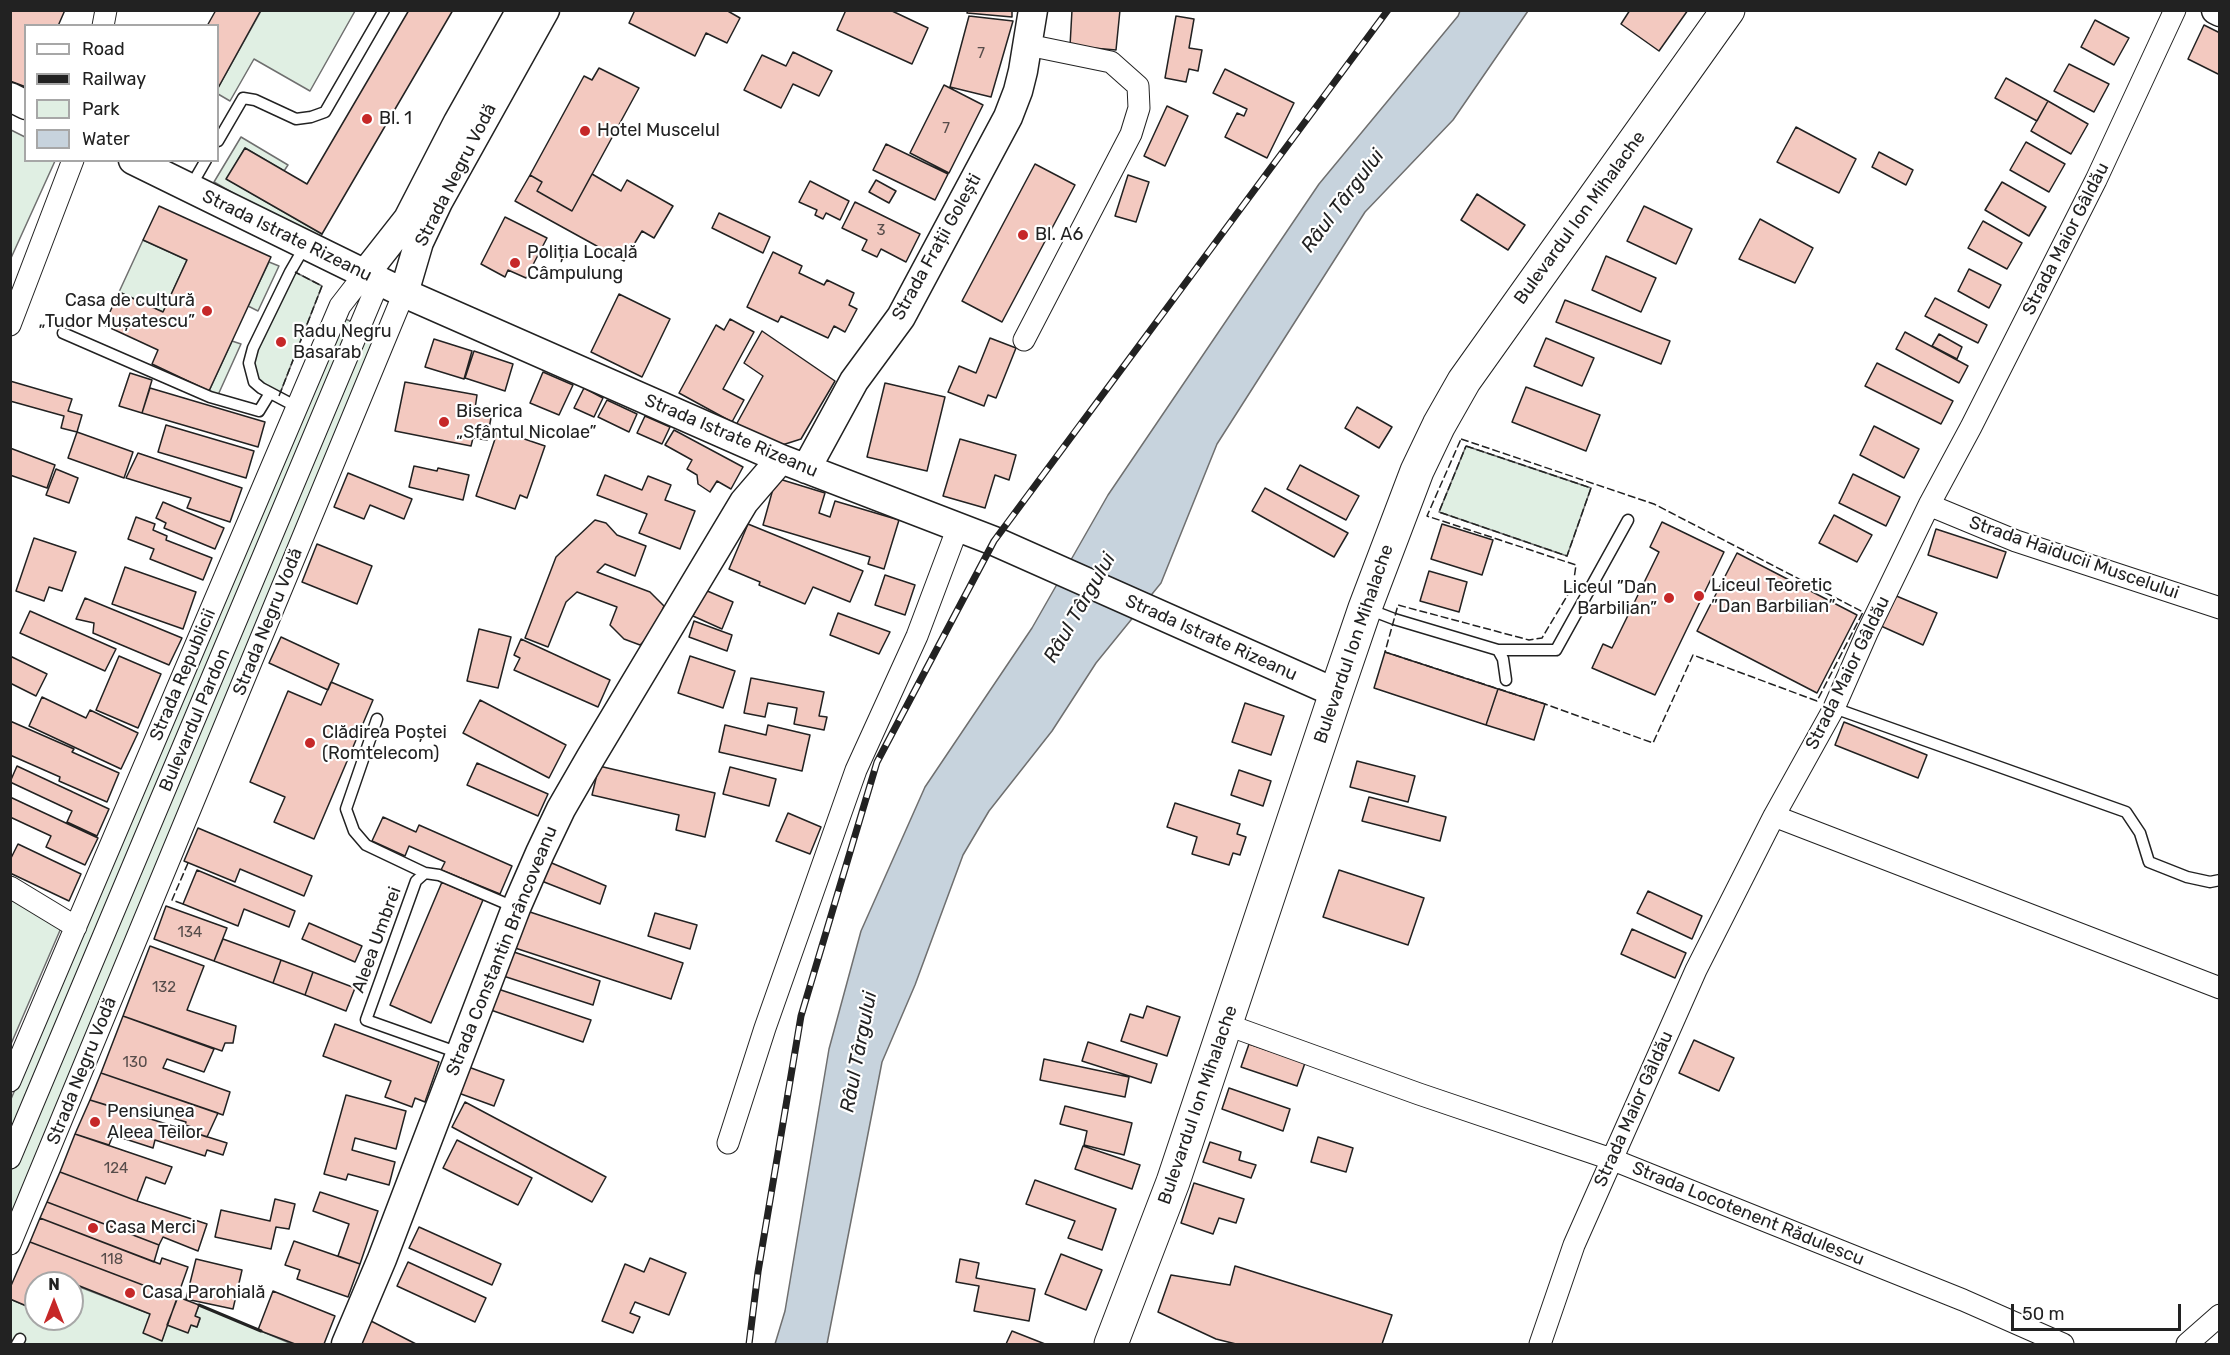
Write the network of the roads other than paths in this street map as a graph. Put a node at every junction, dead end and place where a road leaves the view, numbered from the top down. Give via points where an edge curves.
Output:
1 (384, 10) edge
2 (520, 10) edge
3 (545, 10) edge
4 (1033, 10) edge
5 (1728, 10) edge
6 (2175, 10) edge
7 (1028, 45) junction
8 (10, 97) edge
9 (24, 104) edge
10 (219, 139) edge
11 (72, 162) edge
12 (137, 162) edge
13 (205, 162) edge
14 (189, 189) junction
15 (305, 246) junction
16 (382, 283) junction
17 (10, 325) edge
18 (63, 333) dead end
19 (1024, 340) dead end
20 (270, 393) junction
21 (297, 408) junction
22 (793, 464) junction
23 (1929, 506) junction
24 (1628, 520) dead end
25 (958, 527) junction
26 (1365, 608) junction
27 (2220, 608) edge
28 (1498, 650) junction
29 (1506, 680) dead end
30 (1336, 693) junction
31 (1834, 708) junction
32 (377, 719) dead end
33 (1774, 816) junction
34 (424, 873) junction
35 (2220, 880) edge
36 (10, 887) edge
37 (516, 908) junction
38 (76, 927) junction
39 (2220, 988) edge
40 (1225, 1024) junction
41 (459, 1053) junction
42 (10, 1081) edge
43 (729, 1143) dead end
44 (10, 1158) edge
45 (1611, 1158) junction
46 (10, 1244) edge
47 (2220, 1315) edge
48 (346, 1344) edge
49 (1111, 1344) edge
50 (1540, 1344) edge
51 (2063, 1344) edge
52 (2187, 1344) edge

1 - 10 lane via 325,112 296,119 243,98
2 - 16 street, Strada Negru Vodă via 408,219
3 - 16 street, Strada Negru Vodă via 419,242
4 - 7 street, Strada Frații Golești
5 - 26 highway, Bulevardul Ion Mihalache via 1464,381 1417,471
6 - 23 street, Strada Maior Gâldău via 2096,180
7 - 19 street via 1111,62 1138,86 1139,108 1131,134
7 - 22 street, Strada Frații Golești via 1008,117 901,317
8 - 9 street
11 - 17 street
12 - 14 street, Strada Istrate Rizeanu
13 - 14 lane
14 - 15 street, Strada Istrate Rizeanu
15 - 16 street, Strada Istrate Rizeanu
15 - 20 lane via 250,356 254,382
16 - 21 street, Strada Republicii via 340,306
16 - 22 street, Strada Istrate Rizeanu
16 - 44 street, Bulevardul Pardon
16 - 46 street, Strada Negru Vodă
18 - 20 lane via 230,403 259,411
20 - 21 lane
21 - 38 street, Strada Republicii
22 - 25 street, Strada Istrate Rizeanu
22 - 37 street, Strada Constantin Brâncoveanu via 744,502 591,757 557,818
23 - 27 street, Strada Haiducii Muscelului via 2016,541
23 - 31 street, Strada Maior Gâldău
24 - 28 lane via 1556,650
25 - 30 street, Strada Istrate Rizeanu
25 - 43 street via 917,636 856,770
26 - 28 lane
26 - 30 highway, Bulevardul Ion Mihalache
28 - 29 lane
30 - 40 highway, Bulevardul Ion Mihalache
31 - 33 street, Strada Maior Gâldău
31 - 35 lane via 2126,812 2140,833 2149,862 2187,877
32 - 34 lane via 346,809 354,831 366,845
33 - 39 street
33 - 45 street, Strada Maior Gâldău via 1696,970
34 - 37 lane, Aleea Umbrei via 439,875
34 - 41 lane, Aleea Umbrei via 416,881 366,1020
36 - 38 street
37 - 41 street, Strada Constantin Brâncoveanu
38 - 42 street, Strada Republicii
40 - 45 street, Strada Locotenent Rădulescu
40 - 49 highway, Bulevardul Ion Mihalache via 1173,1182
41 - 48 street, Strada Constantin Brâncoveanu
45 - 50 street, Strada Maior Gâldău via 1574,1245
45 - 51 street, Strada Locotenent Rădulescu via 1964,1300
47 - 52 street

